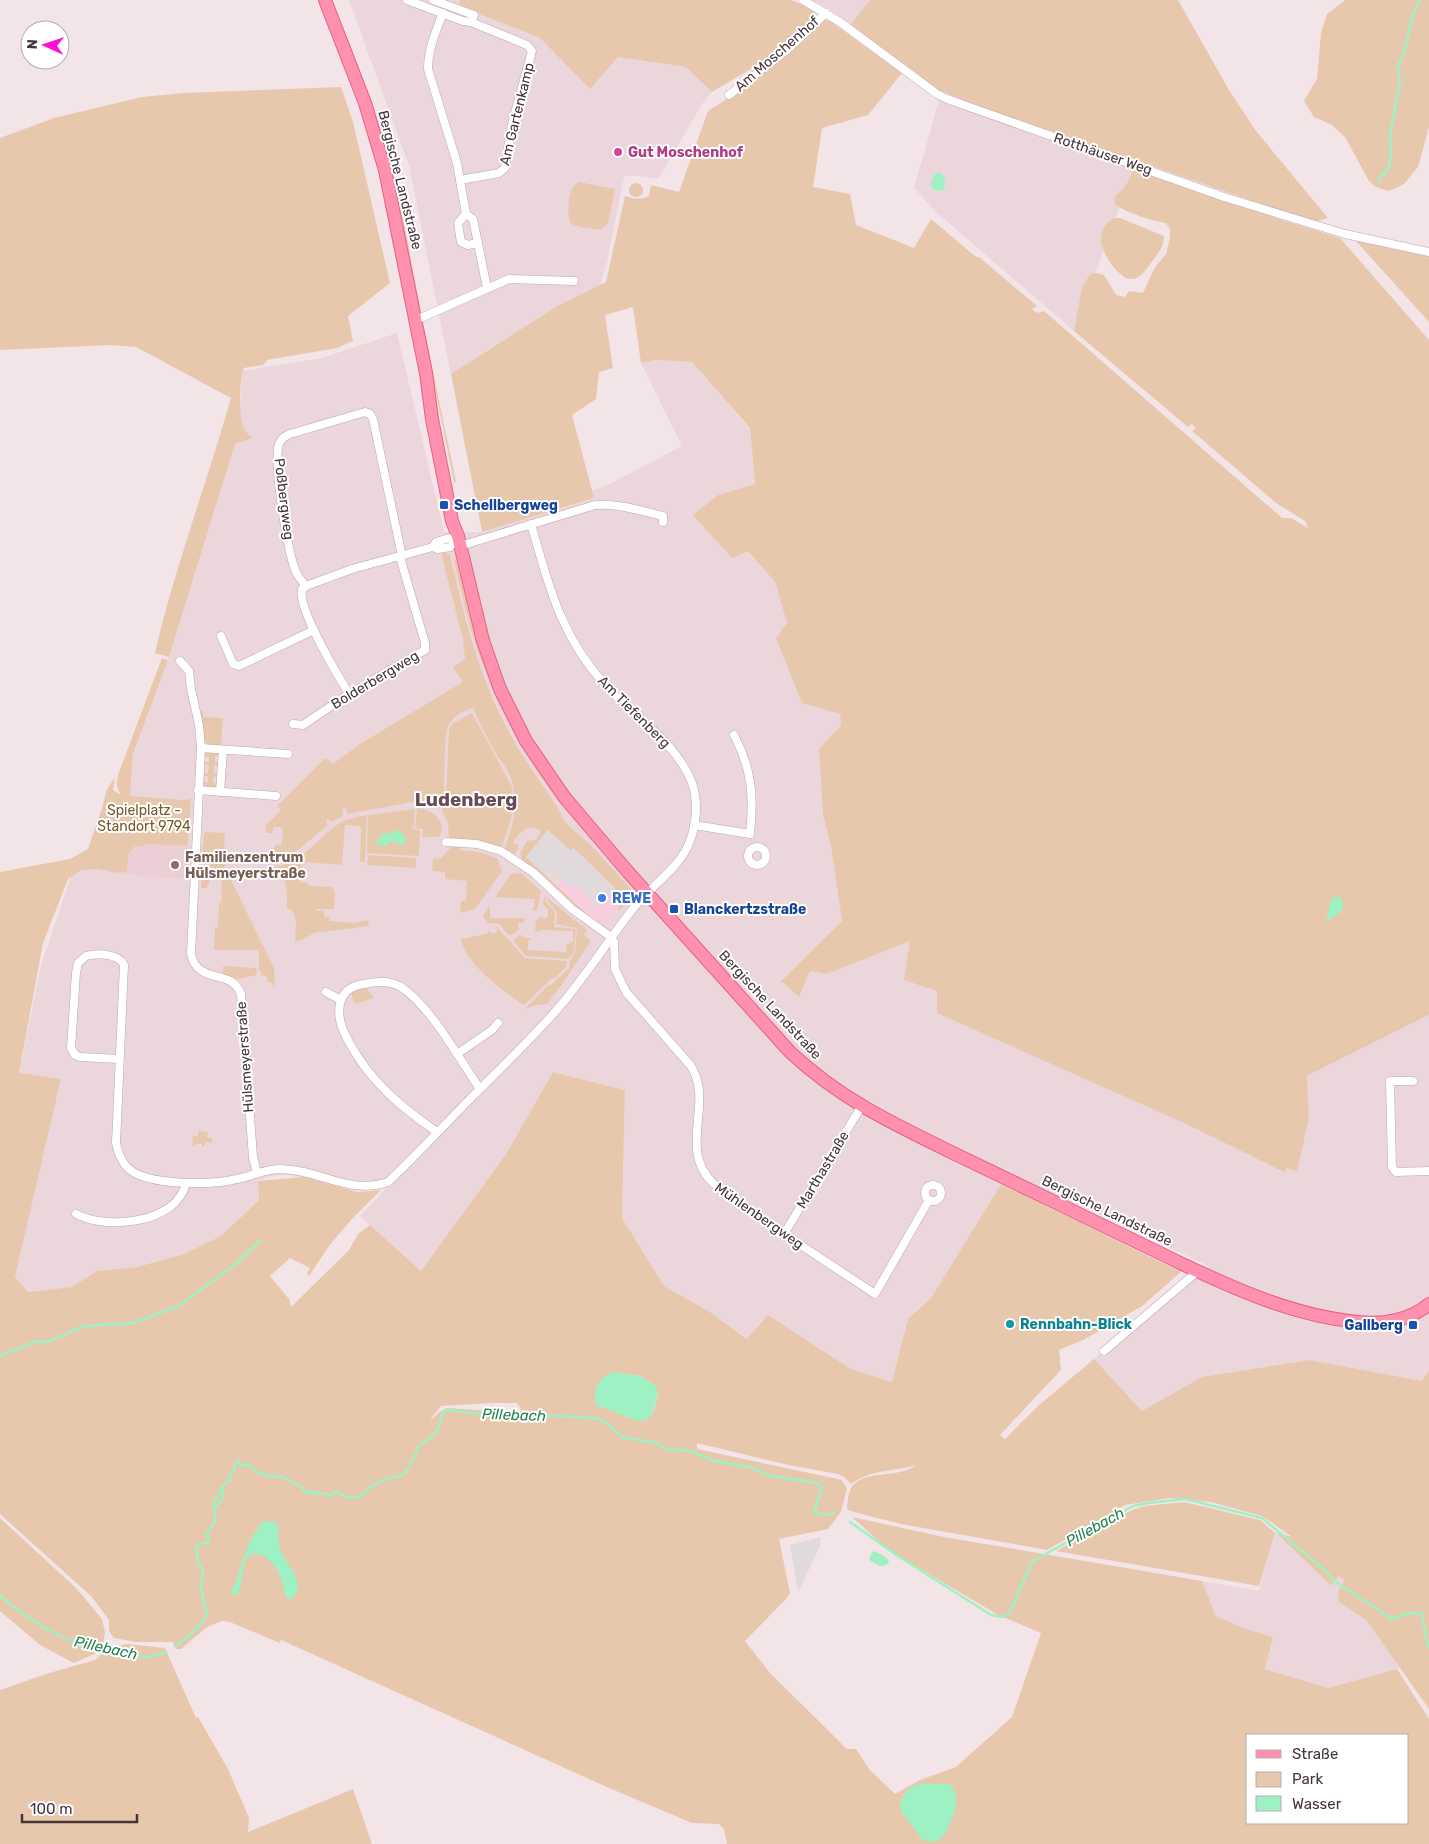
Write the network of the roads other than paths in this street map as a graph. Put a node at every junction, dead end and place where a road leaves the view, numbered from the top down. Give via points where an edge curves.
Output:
1 (325, 0) edge
2 (407, 0) edge
3 (433, 0) edge
4 (803, 0) edge
5 (443, 13) junction
6 (826, 13) junction
7 (472, 18) junction
8 (729, 95) dead end
9 (460, 180) junction
10 (466, 214) junction
11 (478, 243) junction
12 (1429, 252) edge
13 (574, 281) dead end
14 (487, 288) junction
15 (416, 320) junction
16 (663, 522) dead end
17 (531, 524) junction
18 (458, 540) junction
19 (401, 557) junction
20 (306, 586) junction
21 (314, 630) junction
22 (221, 636) dead end
23 (180, 662) dead end
24 (349, 694) junction
25 (294, 724) dead end
26 (734, 735) dead end
27 (201, 748) junction
28 (223, 750) junction
29 (288, 754) dead end
30 (198, 790) junction
31 (220, 792) junction
32 (276, 796) dead end
33 (694, 825) junction
34 (750, 834) junction
35 (446, 842) dead end
36 (755, 847) dead end
37 (647, 892) junction
38 (611, 937) junction
39 (326, 992) dead end
40 (341, 1000) junction
41 (498, 1023) dead end
42 (457, 1054) junction
43 (119, 1059) junction
44 (1413, 1081) dead end
45 (480, 1089) junction
46 (861, 1107) junction
47 (437, 1132) junction
48 (1429, 1172) edge
49 (257, 1173) junction
50 (186, 1183) junction
51 (929, 1200) dead end
52 (76, 1214) dead end
53 (784, 1234) junction
54 (1198, 1272) junction
55 (1429, 1304) edge
56 (1104, 1351) dead end

1 - 15 main road, Bergische Landstraße via 365,103 380,152
2 - 5 street, Am Gartenkamp
3 - 7 street, Am Gartenkamp
4 - 6 street, Rotthäuser Weg
5 - 7 street, Am Gartenkamp via 463,21
5 - 9 street via 432,42 428,69
6 - 8 street, Am Moschenhof
6 - 12 street, Rotthäuser Weg via 947,99 1224,197 1345,234
7 - 9 street, Am Gartenkamp via 527,45 532,56 512,124 505,168 499,173
9 - 10 street
10 - 11 street via 473,218
10 - 11 street via 458,223 461,242 468,245
11 - 14 street
13 - 14 street via 509,279
14 - 15 street
15 - 18 main road, Bergische Landstraße via 446,493
16 - 17 street via 663,516 603,504
17 - 18 street
17 - 33 street, Am Tiefenberg via 554,600 577,649 606,686 665,742 691,779 696,799
18 - 19 street via 449,538
18 - 37 main road, Bergische Landstraße via 488,658 521,733 565,798
19 - 20 street via 352,568
19 - 20 street, Poßbergweg via 370,414 365,412 290,434 284,436 279,444 278,476 294,566
19 - 24 street, Bolderbergweg via 425,650
20 - 21 street via 302,589 302,597
21 - 22 street via 239,666 233,664
21 - 24 street
23 - 27 street, Hülsmeyerstraße via 189,671
24 - 25 street, Bolderbergweg via 303,725
26 - 34 street via 745,759 751,786
27 - 28 street
27 - 30 street, Hülsmeyerstraße
28 - 29 street
28 - 31 street
30 - 31 street
30 - 49 street, Hülsmeyerstraße via 191,954 198,970 234,982 241,994 253,1157
31 - 32 street
33 - 34 street
33 - 37 street, Am Tiefenberg via 680,860
34 - 36 street
35 - 38 street via 477,844 501,851
37 - 38 street
37 - 46 main road, Bergische Landstraße via 790,1052 822,1080
38 - 45 street via 555,1012
38 - 53 street, Mühlenbergweg via 615,969 626,992 696,1074 700,1089 696,1142 702,1170 711,1183
39 - 40 street
40 - 42 street via 354,986 381,982 400,987 430,1016
40 - 47 street via 342,1029 370,1075 392,1098
41 - 42 street
42 - 45 street
43 - 43 street via 124,965 116,956 86,956 78,963 75,979 71,1048 80,1057
43 - 50 street via 116,1143 121,1159 137,1174
44 - 48 street via 1390,1081 1392,1167 1396,1172
45 - 47 street
46 - 53 street, Marthastraße
46 - 54 main road, Bergische Landstraße
47 - 49 street via 388,1182 369,1187 341,1183 303,1171 278,1169
49 - 50 street via 228,1180
50 - 52 street via 177,1202 142,1220 90,1219
51 - 53 street, Mühlenbergweg via 876,1294
54 - 55 main road, Bergische Landstraße via 1264,1300 1348,1321 1392,1321
54 - 56 street

